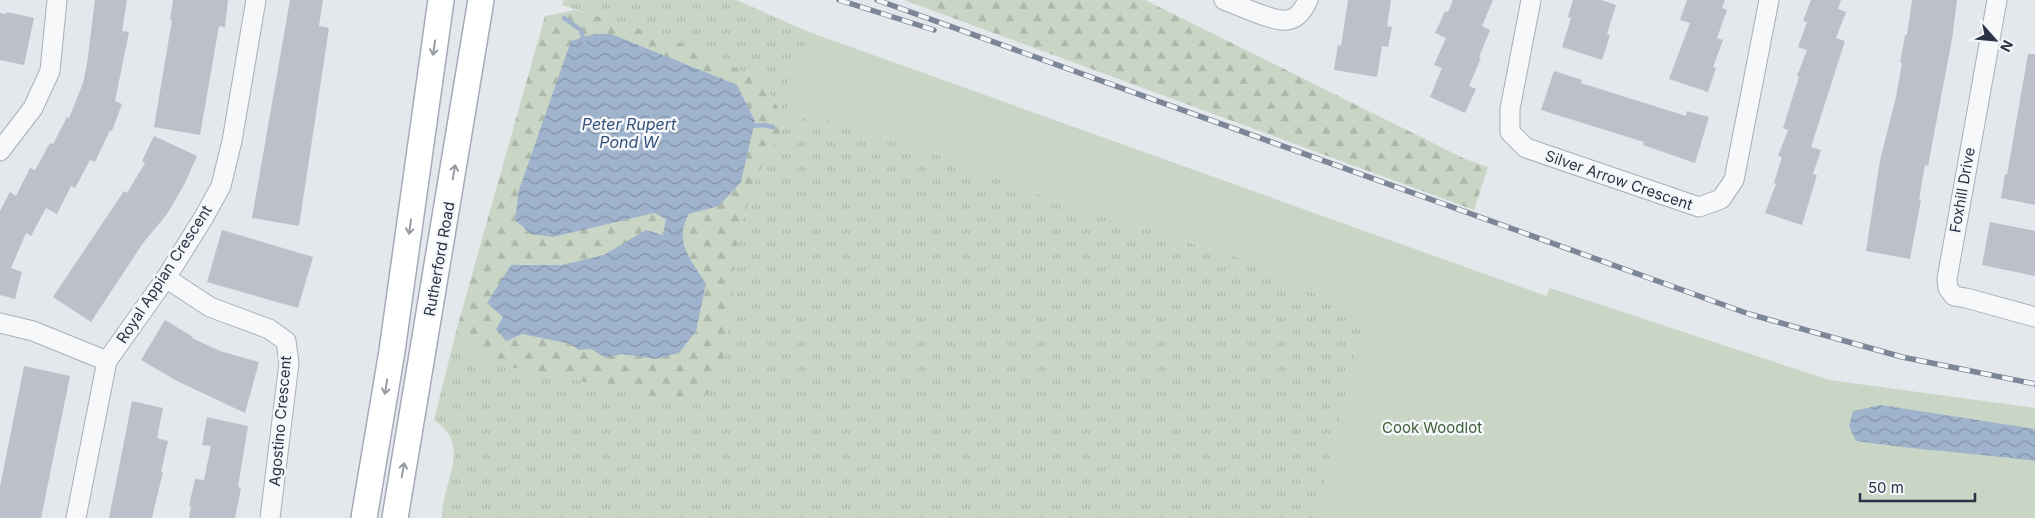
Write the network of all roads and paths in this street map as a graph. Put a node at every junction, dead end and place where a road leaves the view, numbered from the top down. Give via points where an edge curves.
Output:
1 (57, 0) edge
2 (256, 0) edge
3 (441, 0) edge
4 (481, 0) edge
5 (1224, 0) edge
6 (1308, 0) edge
7 (1531, 0) edge
8 (1768, 0) edge
9 (1997, 0) edge
10 (0, 151) edge
11 (166, 278) junction
12 (2035, 317) edge
13 (0, 323) edge
14 (107, 361) junction
15 (76, 518) edge
16 (270, 518) edge
17 (364, 518) edge
18 (395, 518) edge

1 - 10 street via 50,71 33,108
2 - 11 street, Royal Appian Crescent via 232,141 220,186
3 -> 17 main road via 392,351
18 -> 4 main road, Rutherford Road
5 - 6 street via 1271,18 1287,20 1304,12
7 - 8 street, Silver Arrow Crescent via 1510,110 1510,132 1526,148 1699,207 1721,200 1734,180
9 - 12 street, Foxhill Drive via 1946,279 1954,296
11 - 14 street, Royal Appian Crescent
11 - 16 street, Agostino Crescent via 210,307 270,329 286,341 289,363
13 - 14 street via 33,331
14 - 15 street, Royal Appian Crescent

